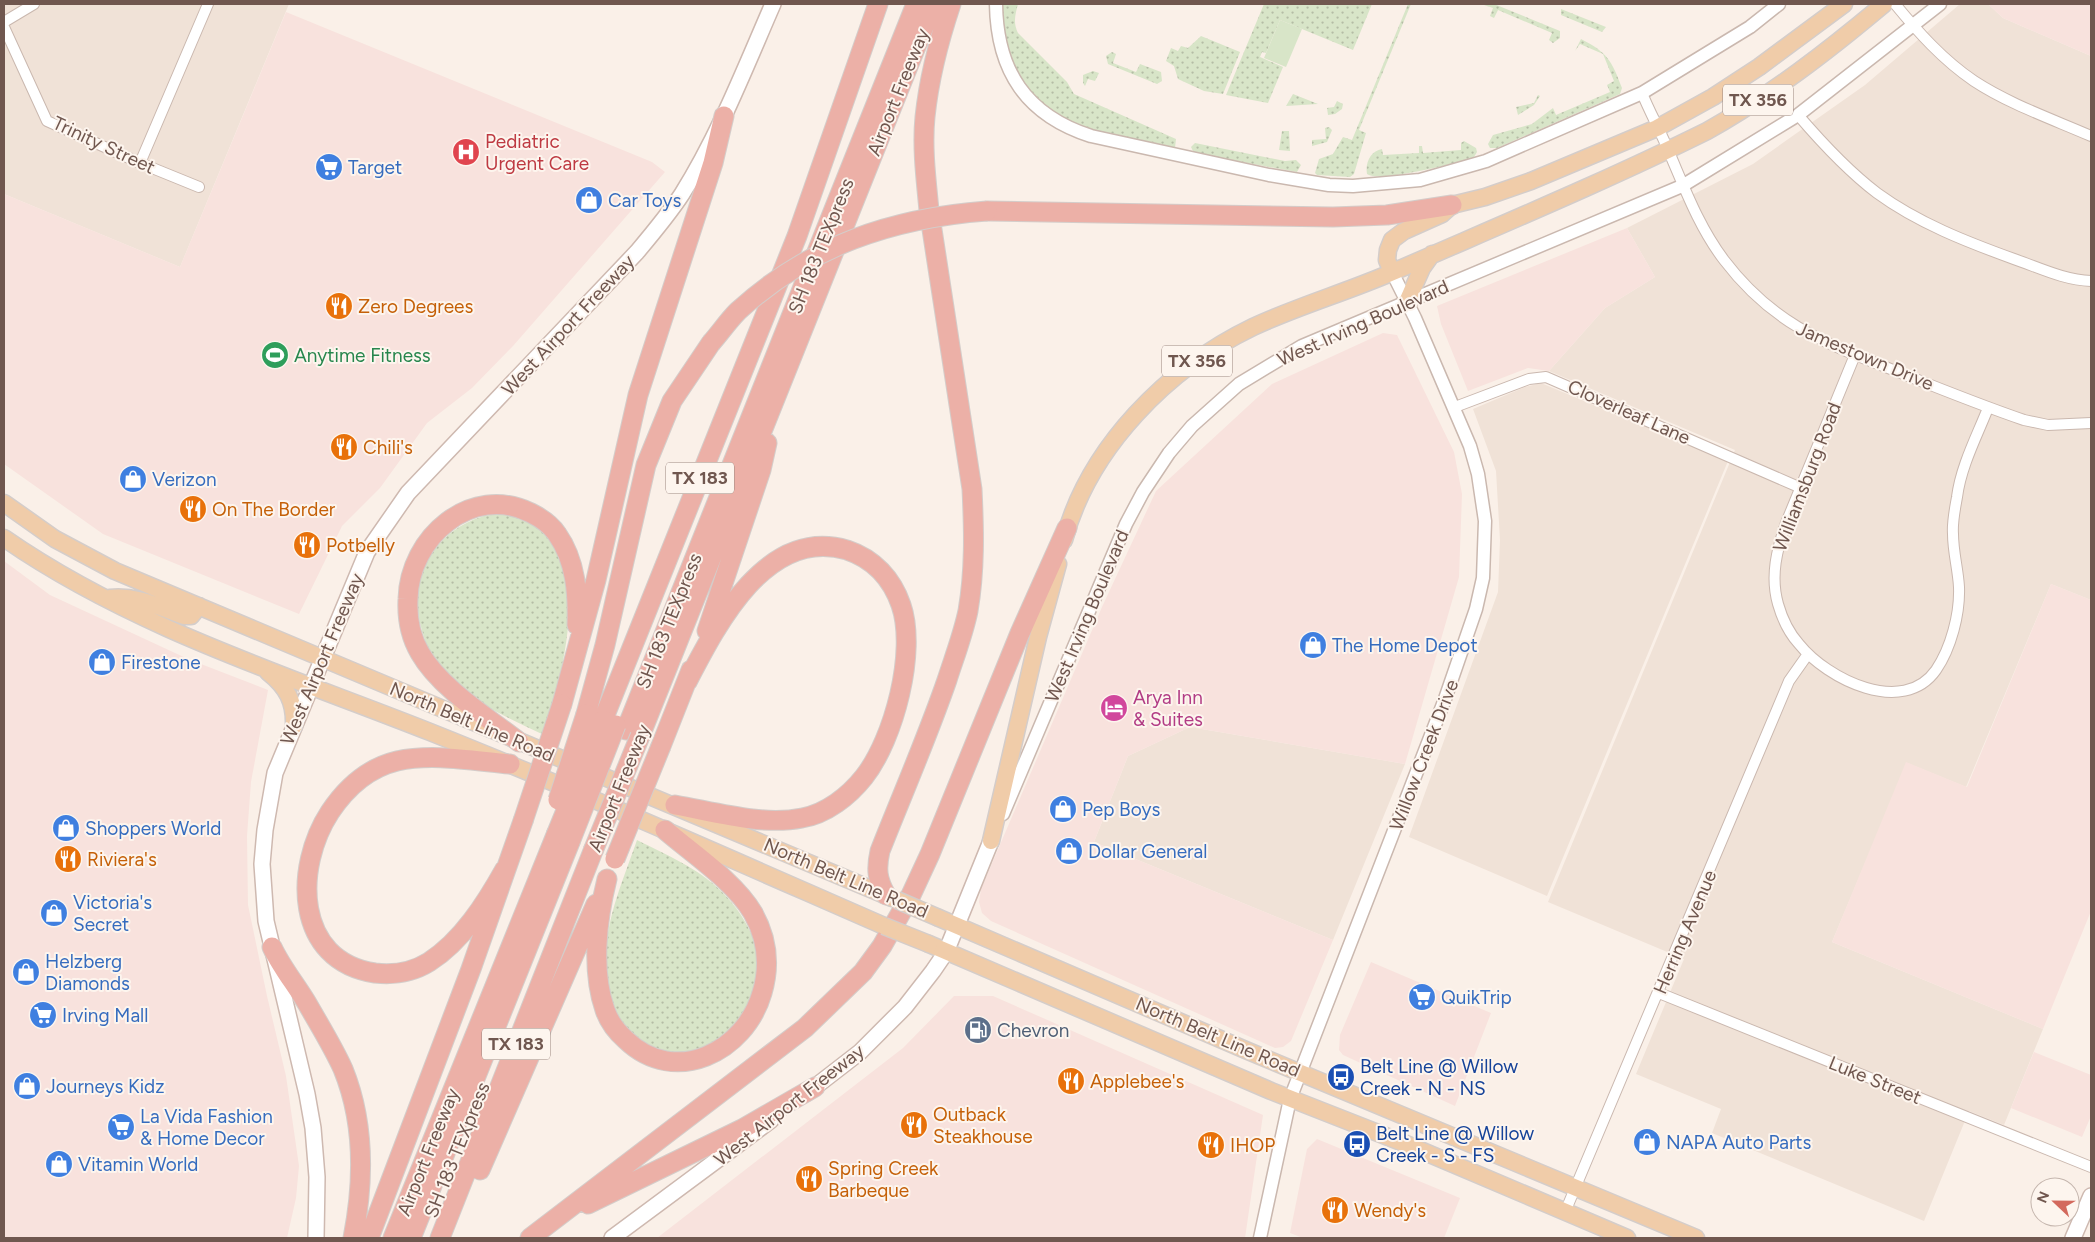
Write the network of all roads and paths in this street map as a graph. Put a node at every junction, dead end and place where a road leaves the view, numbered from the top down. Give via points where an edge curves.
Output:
1 (34, 4) edge
2 (208, 4) edge
3 (773, 4) edge
4 (869, 4) edge
5 (878, 4) edge
6 (904, 4) edge
7 (916, 4) edge
8 (933, 4) edge
9 (951, 4) edge
10 (996, 4) edge
11 (1779, 4) edge
12 (1844, 4) edge
13 (1884, 4) edge
14 (1895, 4) edge
15 (1940, 4) edge
16 (4, 22) edge
17 (1913, 26) junction
18 (4, 28) edge
19 (861, 58) junction
20 (1642, 93) junction
21 (1798, 115) junction
22 (724, 116) junction
23 (1657, 128) junction
24 (2091, 136) edge
25 (1668, 150) junction
26 (140, 164) junction
27 (1682, 186) junction
28 (199, 187) dead end
29 (1452, 205) junction
30 (1432, 254) junction
31 (1392, 272) junction
32 (2091, 281) edge
33 (1407, 302) junction
34 (1855, 355) junction
35 (779, 388) junction
36 (1455, 407) junction
37 (1988, 408) junction
38 (2091, 423) edge
39 (1801, 488) junction
40 (4, 503) edge
41 (1067, 528) junction
42 (4, 538) edge
43 (105, 598) junction
44 (199, 606) junction
45 (1808, 654) junction
46 (322, 660) junction
47 (575, 662) junction
48 (263, 667) junction
49 (687, 682) junction
50 (311, 685) junction
51 (614, 725) junction
52 (294, 726) junction
53 (518, 742) junction
54 (510, 764) junction
55 (675, 806) junction
56 (665, 830) junction
57 (569, 841) junction
58 (991, 841) junction
59 (505, 869) junction
60 (607, 879) junction
61 (891, 897) junction
62 (956, 925) junction
63 (272, 947) junction
64 (946, 952) junction
65 (1659, 993) junction
66 (1299, 1072) junction
67 (815, 1087) junction
68 (1290, 1099) junction
69 (2091, 1167) edge
70 (1575, 1188) junction
71 (2091, 1196) edge
72 (1565, 1212) junction
73 (316, 1238) edge
74 (353, 1238) edge
75 (369, 1238) edge
76 (393, 1238) edge
77 (411, 1238) edge
78 (421, 1238) edge
79 (440, 1238) edge
80 (445, 1238) edge
81 (530, 1238) edge
82 (612, 1238) edge
83 (1260, 1238) edge
84 (1626, 1238) edge
85 (1696, 1238) edge
86 (2073, 1238) edge

1 - 16 street
2 - 26 street
3 - 22 main road, West Airport Freeway
4 - 19 highway
5 - 19 highway, Airport Freeway / TX 183
6 - 51 highway, SH 183 TEXpress
7 - 51 highway, SH 183 TEXpress via 844,188
8 - 35 highway, Airport Freeway / TX 183
9 - 61 highway via 930,78 925,118 925,166 972,489 973,573 967,613 955,655 880,851 876,868 878,881
10 - 20 street via 1000,45 1006,66 1016,83 1052,120 1091,136 1329,185 1420,180 1486,162
11 - 20 street via 1750,27
12 - 23 main road, TX 356 via 1760,67
13 - 25 main road, West Irving Boulevard / TX 356 via 1838,43 1772,91 1732,117
14 - 17 street
15 - 17 street, West Irving Boulevard
17 - 21 street, West Irving Boulevard
17 - 24 street via 1973,80
18 - 26 street, Trinity Street via 47,121
19 - 51 highway, Airport Freeway / TX 183
20 - 23 street, Jamestown Drive
21 - 27 street, West Irving Boulevard
21 - 32 street via 1824,145 1866,184 1918,219 1992,251 2065,277
22 - 46 main road, West Airport Freeway via 682,193 650,236 408,493 387,521 367,552
22 - 47 highway via 636,404
23 - 25 street, Jamestown Drive
23 - 29 main road, TX 356 via 1531,181
25 - 27 street, Jamestown Drive
25 - 30 main road, West Irving Boulevard / TX 356
26 - 28 street, Trinity Street
27 - 33 street, West Irving Boulevard
27 - 34 street, Jamestown Drive via 1724,260 1763,302 1799,330
29 - 31 main road via 1442,214 1392,240 1387,260
29 - 51 highway, bridge via 1387,215 1333,217 987,211 943,214 890,226 811,259 737,312 711,343 672,401 646,465 605,645
30 - 31 main road, West Irving Boulevard / TX 356
30 - 33 main road
31 - 33 street, Willow Creek Drive
31 - 41 main road, West Irving Boulevard / TX 356 via 1253,327 1188,366 1130,420 1088,483
33 - 36 street, Willow Creek Drive
33 - 58 street, West Irving Boulevard via 1302,346 1239,384 1192,426 1169,453 1126,524
34 - 37 street, Jamestown Drive
34 - 39 street, Williamsburg Road
35 - 49 highway via 761,470 718,601
35 - 51 highway, Airport Freeway / TX 183
36 - 39 street, Cloverleaf Lane via 1529,379 1546,377
36 - 66 street, Willow Creek Drive via 1470,446 1482,499 1485,549 1478,602 1400,819
37 - 38 street, Jamestown Drive via 2048,425
37 - 45 street, Williamsburg Road via 1964,468 1957,497 1953,534 1958,606 1950,639 1936,670 1911,690 1882,692 1831,671
39 - 45 street, Williamsburg Road via 1778,547 1775,574 1778,603 1784,619 1798,644
40 - 44 main road, North Belt Line Road via 77,551 115,571
41 - 58 main road, West Irving Boulevard
41 - 81 highway via 1020,633 930,854 911,895 863,972 835,1002 797,1034
42 - 43 main road, North Belt Line Road
43 - 44 main road via 124,596 140,599 184,616 191,616
43 - 48 main road, North Belt Line Road
44 - 46 main road, North Belt Line Road
45 - 65 street, Herring Avenue via 1789,681
46 - 50 main road, West Airport Freeway
46 - 53 main road, North Belt Line Road
47 - 53 highway via 578,616 574,569 556,532 542,519 523,509 502,504 481,506 448,521 426,542 414,564 408,587 410,634 435,674
47 - 59 highway, bridge
48 - 50 main road, North Belt Line Road
48 - 52 main road via 288,691 294,706
49 - 55 highway via 739,596 770,564 787,554 809,547 833,546 876,565 892,583 906,632 899,693 879,753 847,796 827,809 803,818 778,820
49 - 60 highway, bridge
50 - 52 main road, West Airport Freeway
50 - 54 main road, North Belt Line Road
51 - 57 highway, bridge
51 - 57 highway, Airport Freeway / TX 183, bridge
51 - 57 highway, SH 183 TEXpress, bridge
52 - 63 main road, West Airport Freeway via 275,773 265,830 263,894
53 - 55 main road, North Belt Line Road
54 - 56 main road, North Belt Line Road
54 - 59 highway via 419,758 377,768 356,782 338,800 322,824 312,851 306,878 312,925 324,946 342,961 364,971 408,972 447,948 484,904
55 - 61 main road, North Belt Line Road
56 - 60 highway via 741,896 762,935 767,959 758,1007 744,1030 728,1045 693,1061 672,1061 652,1057 633,1047 616,1030 605,1011 597,965
56 - 64 main road, North Belt Line Road, bridge
57 - 76 highway, Airport Freeway / TX 183 via 526,910
57 - 77 highway, SH 183 TEXpress
57 - 78 highway, SH 183 TEXpress
57 - 79 highway, Airport Freeway / TX 183
58 - 62 main road, West Irving Boulevard
59 - 75 highway via 471,969
60 - 80 highway via 463,1206
61 - 62 main road, North Belt Line Road, bridge
62 - 64 main road, West Irving Boulevard
62 - 66 main road, North Belt Line Road
63 - 73 main road, West Airport Freeway via 313,1128 317,1177
63 - 74 highway via 333,1048 350,1090 358,1122 361,1165
64 - 67 main road, West Airport Freeway via 901,1012 860,1052
64 - 68 main road, North Belt Line Road
65 - 69 street, Luke Street
65 - 70 street, Herring Avenue
66 - 68 street, Willow Creek Drive
66 - 70 main road, North Belt Line Road
67 - 81 highway via 742,1129 581,1208
67 - 82 main road, West Airport Freeway
68 - 72 main road, North Belt Line Road
68 - 83 street, Willow Creek Drive
70 - 72 street, Herring Avenue
70 - 85 main road, North Belt Line Road
71 - 86 main road
72 - 84 main road, North Belt Line Road

